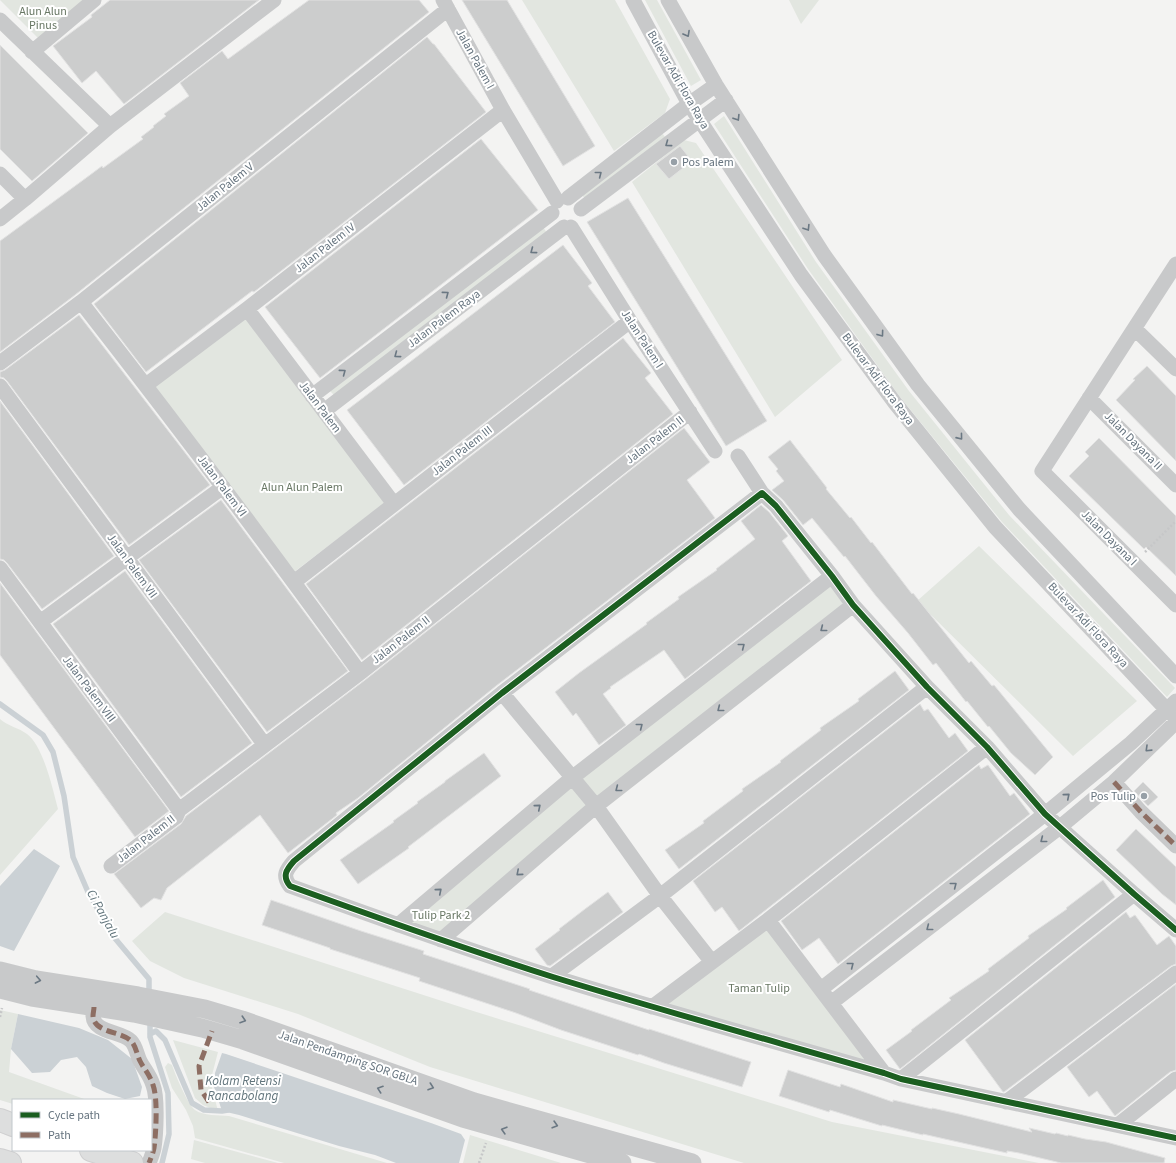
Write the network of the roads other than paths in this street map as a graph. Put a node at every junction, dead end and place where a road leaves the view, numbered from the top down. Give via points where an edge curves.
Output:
1 (94, 0) edge
2 (274, 0) edge
3 (633, 0) edge
4 (668, 0) edge
5 (446, 5) edge
6 (0, 20) edge
7 (32, 52) junction
8 (716, 85) junction
9 (726, 100) junction
10 (689, 104) junction
11 (503, 110) junction
12 (700, 121) junction
13 (110, 126) junction
14 (0, 174) edge
15 (25, 199) junction
16 (559, 204) junction
17 (581, 209) junction
18 (0, 219) edge
19 (568, 227) junction
20 (1176, 264) edge
21 (81, 302) junction
22 (247, 310) junction
23 (630, 321) junction
24 (1135, 329) junction
25 (0, 363) edge
26 (1176, 369) edge
27 (146, 385) junction
28 (0, 386) edge
29 (312, 396) junction
30 (1089, 398) junction
31 (324, 411) junction
32 (690, 412) junction
33 (715, 451) dead end
34 (738, 456) dead end
35 (1176, 485) edge
36 (223, 487) junction
37 (762, 493) junction
38 (394, 504) junction
39 (127, 559) junction
40 (0, 568) edge
41 (832, 576) junction
42 (294, 582) junction
43 (853, 605) junction
44 (1176, 605) edge
45 (40, 622) junction
46 (360, 673) junction
47 (1176, 676) edge
48 (927, 687) junction
49 (502, 693) junction
50 (1173, 709) edge
51 (1176, 722) edge
52 (264, 744) junction
53 (987, 747) junction
54 (573, 777) junction
55 (1114, 782) junction
56 (596, 806) junction
57 (178, 810) junction
58 (1045, 814) junction
59 (1060, 827) junction
60 (1176, 846) edge
61 (111, 866) dead end
62 (1134, 894) junction
63 (660, 896) junction
64 (768, 920) junction
65 (398, 925) junction
66 (1176, 930) edge
67 (441, 940) junction
68 (712, 962) junction
69 (0, 971) edge
70 (1176, 973) edge
71 (552, 976) junction
72 (0, 989) edge
73 (820, 989) junction
74 (174, 1003) junction
75 (832, 1003) junction
76 (136, 1004) junction
77 (94, 1007) junction
78 (652, 1007) junction
79 (171, 1022) junction
80 (884, 1073) junction
81 (901, 1079) junction
82 (1176, 1079) edge
83 (1006, 1102) junction
84 (0, 1120) edge
85 (12, 1125) edge
86 (1118, 1125) junction
87 (1176, 1138) edge
88 (94, 1151) edge
89 (0, 1160) edge
90 (10, 1163) edge
91 (131, 1163) edge
92 (149, 1163) edge
93 (622, 1163) edge
94 (692, 1163) edge

1 - 7 street
2 - 13 street
3 - 10 street, Bulevar Adi Flora Raya
4 -> 8 street
5 - 11 street, Jalan Palem I
5 - 21 street, Jalan Palem V
6 - 7 street
7 - 13 street
8 - 9 street
8 - 10 street, Jalan Palem Raya
9 - 12 street
9 -> 47 street via 824,255 918,385 1019,509
10 - 12 street, Bulevar Adi Flora Raya
16 -> 10 street, Jalan Palem Raya
11 - 16 street, Jalan Palem I
11 - 22 street, Jalan Palem IV
12 -> 17 street
12 - 50 street, Bulevar Adi Flora Raya via 801,275 895,403 995,527
13 - 15 street
14 - 15 street
15 - 18 street
16 - 17 street via 573,200
16 - 19 street via 553,220 558,225
29 -> 16 street, Jalan Palem Raya
17 - 19 street via 581,217 577,223
19 - 23 street, Jalan Palem I
19 -> 31 street, Jalan Palem Raya
20 - 24 street
21 - 25 street, Jalan Palem V
21 - 27 street, Jalan Palem VI
22 - 27 street, Jalan Palem IV
22 - 29 street, Jalan Palem
23 - 32 street, Jalan Palem I
23 - 38 street, Jalan Palem III
24 - 26 street
24 - 30 street
27 - 36 street, Jalan Palem VI
28 - 39 street, Jalan Palem VII
29 - 31 street, Jalan Palem
30 - 35 street, Jalan Dayana II
30 - 44 street, Jalan Dayana I via 1042,471
31 - 38 street, Jalan Palem
32 - 33 street, Jalan Palem I
32 - 46 street, Jalan Palem II
34 - 37 street
36 - 39 street
36 - 42 street, Jalan Palem VI
37 - 41 street via 776,506
37 - 49 street
38 - 42 street, Jalan Palem III
39 - 45 street
39 - 52 street, Jalan Palem VII
40 - 45 street, Jalan Palem VIII
41 - 43 street
54 -> 41 street
42 - 46 street, Jalan Palem VI
43 - 48 street
43 -> 56 street
45 - 57 street, Jalan Palem VIII
46 - 52 street, Jalan Palem II
48 - 53 street
48 - 63 street
49 - 54 street
49 - 65 street via 288,867 285,875 290,886
58 -> 50 street
51 -> 55 street
52 - 57 street, Jalan Palem II
53 - 58 street
53 - 64 street
54 - 56 street
65 -> 54 street
55 - 59 street
55 - 60 street
56 - 63 street
56 -> 67 street
57 - 61 street, Jalan Palem II via 176,817
58 - 59 street
73 -> 58 street
59 - 62 street
59 -> 75 street
62 - 66 street
62 - 81 street
63 - 68 street
63 - 71 street
64 - 68 street
64 - 73 street
65 - 67 street
67 - 71 street
68 - 78 street
69 -> 76 street, Jalan Pendamping SOR GBLA
70 - 83 street
71 - 78 street
72 - 77 street, Jalan Pendamping SOR GBLA
73 - 75 street
74 - 76 street, Jalan Pendamping SOR GBLA
74 - 79 street
74 -> 94 street, Jalan Pendamping SOR GBLA via 242,1020 474,1102
75 - 80 street
76 - 77 street, Jalan Pendamping SOR GBLA
76 - 79 street, Jalan Pendamping SOR GBLA
77 - 92 street via 95,1024 133,1042 154,1086 154,1149
78 - 80 street
93 -> 79 street, Jalan Pendamping SOR GBLA via 463,1118 243,1040
80 - 81 street
81 - 83 street
82 - 86 street
83 - 86 street
84 - 85 highway
86 - 87 street
88 - 91 highway
89 - 90 highway

